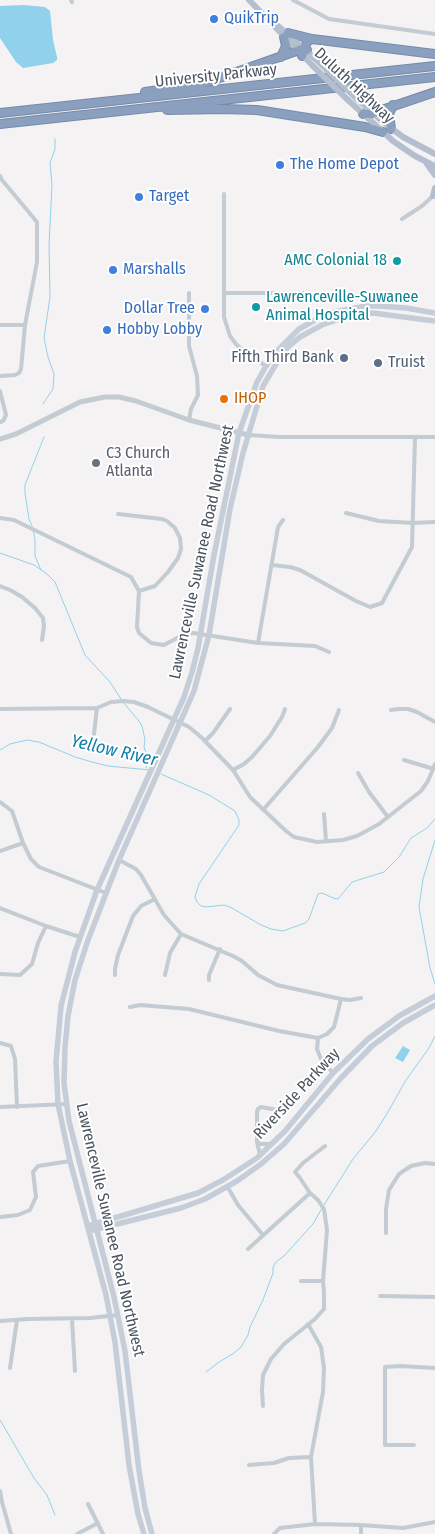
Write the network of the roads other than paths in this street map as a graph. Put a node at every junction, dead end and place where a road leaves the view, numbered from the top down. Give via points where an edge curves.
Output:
1 (249, 0) edge
2 (293, 0) edge
3 (435, 34) edge
4 (286, 35) junction
5 (312, 39) junction
6 (303, 51) junction
7 (435, 54) edge
8 (281, 57) junction
9 (435, 66) edge
10 (435, 77) edge
11 (435, 92) edge
12 (89, 103) junction
13 (393, 106) junction
14 (130, 110) junction
15 (0, 113) edge
16 (368, 114) junction
17 (0, 124) edge
18 (359, 126) junction
19 (392, 129) junction
20 (383, 132) junction
21 (435, 154) edge
22 (425, 161) junction
23 (435, 166) edge
24 (435, 175) edge
25 (0, 176) edge
26 (435, 188) edge
27 (224, 194) dead end
28 (434, 194) edge
29 (402, 219) dead end
30 (189, 293) dead end
31 (224, 293) junction
32 (307, 293) dead end
33 (435, 313) edge
34 (435, 321) edge
35 (0, 325) edge
36 (25, 325) junction
37 (266, 366) junction
38 (0, 376) edge
39 (0, 391) edge
40 (189, 420) junction
41 (0, 422) edge
42 (239, 433) junction
43 (248, 435) junction
44 (415, 437) junction
45 (435, 437) edge
46 (0, 439) edge
47 (346, 513) dead end
48 (118, 514) dead end
49 (0, 518) edge
50 (283, 520) dead end
51 (435, 522) edge
52 (413, 523) junction
53 (272, 565) junction
54 (0, 586) edge
55 (138, 591) junction
56 (201, 634) junction
57 (209, 635) junction
58 (42, 640) dead end
59 (258, 642) junction
60 (329, 652) dead end
61 (97, 708) junction
62 (0, 709) edge
63 (230, 709) dead end
64 (285, 709) dead end
65 (339, 710) dead end
66 (390, 710) dead end
67 (174, 718) junction
68 (180, 722) junction
69 (435, 722) edge
70 (94, 734) dead end
71 (205, 741) junction
72 (404, 760) dead end
73 (434, 766) edge
74 (233, 770) junction
75 (358, 773) dead end
76 (0, 802) edge
77 (263, 810) junction
78 (324, 814) dead end
79 (388, 817) junction
80 (326, 841) junction
81 (23, 843) junction
82 (0, 851) edge
83 (119, 860) junction
84 (97, 890) junction
85 (106, 893) junction
86 (155, 899) junction
87 (0, 908) edge
88 (46, 926) junction
89 (181, 934) junction
90 (80, 937) junction
91 (220, 949) junction
92 (0, 974) edge
93 (115, 975) dead end
94 (165, 976) dead end
95 (209, 980) dead end
96 (435, 996) edge
97 (361, 998) dead end
98 (341, 999) junction
99 (435, 1005) edge
100 (130, 1007) dead end
101 (318, 1038) junction
102 (0, 1043) edge
103 (333, 1074) junction
104 (58, 1104) junction
105 (67, 1104) junction
106 (17, 1106) junction
107 (0, 1107) edge
108 (283, 1110) dead end
109 (257, 1142) junction
110 (271, 1144) junction
111 (325, 1146) dead end
112 (260, 1155) junction
113 (70, 1161) junction
114 (435, 1164) edge
115 (224, 1180) junction
116 (228, 1187) junction
117 (310, 1193) junction
118 (90, 1203) junction
119 (0, 1217) edge
120 (113, 1222) junction
121 (96, 1226) junction
122 (88, 1229) junction
123 (386, 1233) dead end
124 (263, 1235) junction
125 (102, 1248) junction
126 (248, 1249) dead end
127 (301, 1281) dead end
128 (323, 1281) junction
129 (380, 1296) dead end
130 (435, 1297) edge
131 (110, 1315) junction
132 (118, 1315) junction
133 (72, 1318) junction
134 (17, 1320) junction
135 (0, 1321) edge
136 (308, 1324) junction
137 (10, 1368) dead end
138 (435, 1368) edge
139 (74, 1371) dead end
140 (263, 1406) dead end
141 (414, 1445) dead end
142 (311, 1457) junction
143 (249, 1465) dead end
144 (0, 1491) edge
145 (1, 1502) edge
146 (88, 1504) dead end
147 (435, 1522) edge
148 (98, 1523) junction
149 (315, 1524) junction
150 (361, 1525) junction
151 (11, 1534) edge
152 (76, 1534) edge
153 (103, 1534) edge
154 (144, 1534) edge
155 (152, 1534) edge
156 (274, 1534) edge
157 (361, 1534) edge

1 - 4 main road, Duluth Highway
2 - 3 street via 328,19
4 - 5 highway
4 - 6 main road, Duluth Highway
4 - 8 highway
5 - 6 highway
5 - 7 highway
6 - 8 highway
6 - 16 main road, Duluth Highway, bridge via 357,98
6 - 16 main road, Duluth Highway, bridge via 313,66 348,100
8 - 12 highway via 196,85
9 - 12 highway, University Parkway
10 - 14 highway, University Parkway
11 - 13 highway
12 - 15 highway, University Parkway
13 - 16 highway
13 - 19 highway via 389,114
14 - 17 highway, University Parkway
14 - 18 highway via 252,110
16 - 18 highway
16 - 19 main road, Duluth Highway
16 - 20 main road, Duluth Highway
18 - 20 highway
19 - 21 main road, Duluth Highway via 411,143
20 - 22 main road, Duluth Highway
22 - 23 main road, Duluth Highway
22 - 24 main road
25 - 36 street via 37,222 37,262
26 - 28 main road
27 - 31 street
28 - 29 street
30 - 40 street via 189,346 198,395
31 - 32 street
31 - 37 street via 224,317 230,336 244,352
33 - 37 main road, Lawrenceville Suwanee Road Northwest via 379,306 334,312 299,329
34 - 43 main road, Lawrenceville Suwanee Road Northwest via 373,313 348,316 308,332 288,348 263,386
35 - 36 street
36 - 38 street via 21,369 15,375
37 - 42 main road, Lawrenceville Suwanee Road Northwest
39 - 41 street via 6,415
40 - 42 street
40 - 46 street via 136,401 105,397 80,402
42 - 43 street
42 - 56 main road, Lawrenceville Suwanee Road Northwest
43 - 44 street
43 - 57 main road, Lawrenceville Suwanee Road Northwest via 228,515
44 - 45 street
44 - 52 street
47 - 52 street via 379,521
48 - 55 street via 162,519 175,528 180,538 178,558 161,581
49 - 55 street via 14,520 131,577
50 - 53 street via 278,527
51 - 52 street
52 - 53 street via 412,547 382,603 370,607 300,570
53 - 59 street
54 - 58 street via 22,597 43,618
55 - 56 street via 137,627 144,639 164,644 190,633
56 - 57 street
56 - 67 main road, Lawrenceville Suwanee Road Northwest via 184,697
57 - 59 street
57 - 68 main road, Lawrenceville Suwanee Road Northwest via 194,691
59 - 60 street via 315,646
61 - 62 street
61 - 67 street via 111,702 134,702
61 - 70 street
63 - 71 street
64 - 74 street via 270,736 252,757
65 - 77 street via 332,728 318,747
66 - 69 street via 408,709
67 - 68 street
67 - 84 main road, Lawrenceville Suwanee Road Northwest
68 - 71 street
68 - 83 main road, Lawrenceville Suwanee Road Northwest
71 - 74 street
72 - 73 street
73 - 79 street via 421,791
74 - 77 street via 250,797
75 - 79 street
76 - 81 street via 12,811
77 - 80 street via 294,836
78 - 80 street
79 - 80 street via 357,836
81 - 82 street
81 - 84 street via 39,867
83 - 85 main road, Lawrenceville Suwanee Road Northwest
83 - 86 street via 141,875
84 - 85 street
84 - 90 main road, Lawrenceville Suwanee Road Northwest
85 - 105 main road, Lawrenceville Suwanee Road Northwest via 75,980 68,1016 64,1083
86 - 89 street via 170,924
86 - 93 street via 141,906 133,916 118,955
87 - 88 street
88 - 90 street
88 - 92 street via 32,964 20,975
89 - 91 street
89 - 94 street via 170,953
90 - 104 main road, Lawrenceville Suwanee Road Northwest via 61,1006 56,1062
91 - 95 street
91 - 98 street via 277,985
96 - 103 main road, Riverside Parkway via 399,1016 368,1039
97 - 98 street
98 - 101 street via 334,1027
99 - 116 main road, Riverside Parkway via 372,1046 284,1144
100 - 101 street via 140,1004 189,1009
101 - 103 street via 317,1049 321,1059
102 - 106 street via 11,1046 15,1059
103 - 110 main road, Riverside Parkway
104 - 105 street
104 - 106 street
104 - 113 main road, Lawrenceville Suwanee Road Northwest
105 - 118 main road, Lawrenceville Suwanee Road Northwest
106 - 107 street
108 - 109 street via 258,1108
109 - 110 street
109 - 112 street
110 - 112 main road, Riverside Parkway
111 - 117 street via 295,1172
112 - 115 main road, Riverside Parkway
113 - 119 street via 38,1166 33,1172 36,1198 30,1210
113 - 122 main road, Lawrenceville Suwanee Road Northwest
114 - 123 street via 410,1166 399,1174 389,1190
115 - 116 street
115 - 120 main road, Riverside Parkway via 198,1193
116 - 120 main road, Riverside Parkway via 181,1208
116 - 124 street via 238,1205
117 - 124 street
117 - 128 street via 324,1210 327,1230
118 - 120 main road via 98,1217
118 - 121 main road, Lawrenceville Suwanee Road Northwest
120 - 121 main road, Riverside Parkway
120 - 125 main road via 102,1235
121 - 122 main road, Riverside Parkway
121 - 125 main road, Lawrenceville Suwanee Road Northwest
122 - 131 main road, Lawrenceville Suwanee Road Northwest
124 - 126 street
125 - 132 main road, Lawrenceville Suwanee Road Northwest
127 - 128 street
128 - 136 street via 324,1309
129 - 130 street
131 - 132 street
131 - 133 street
131 - 154 main road, Lawrenceville Suwanee Road Northwest via 129,1465
132 - 155 main road, Lawrenceville Suwanee Road Northwest via 141,1486
133 - 134 street
133 - 139 street
134 - 135 street
134 - 137 street
136 - 140 street via 284,1344 262,1375
136 - 142 street via 321,1347 324,1368
138 - 141 street via 385,1367 385,1445
142 - 143 street
142 - 149 street
144 - 145 street
145 - 151 street
146 - 148 street
147 - 150 street via 403,1528
148 - 152 street
148 - 153 street
149 - 150 street
149 - 156 street via 280,1528
150 - 157 street

